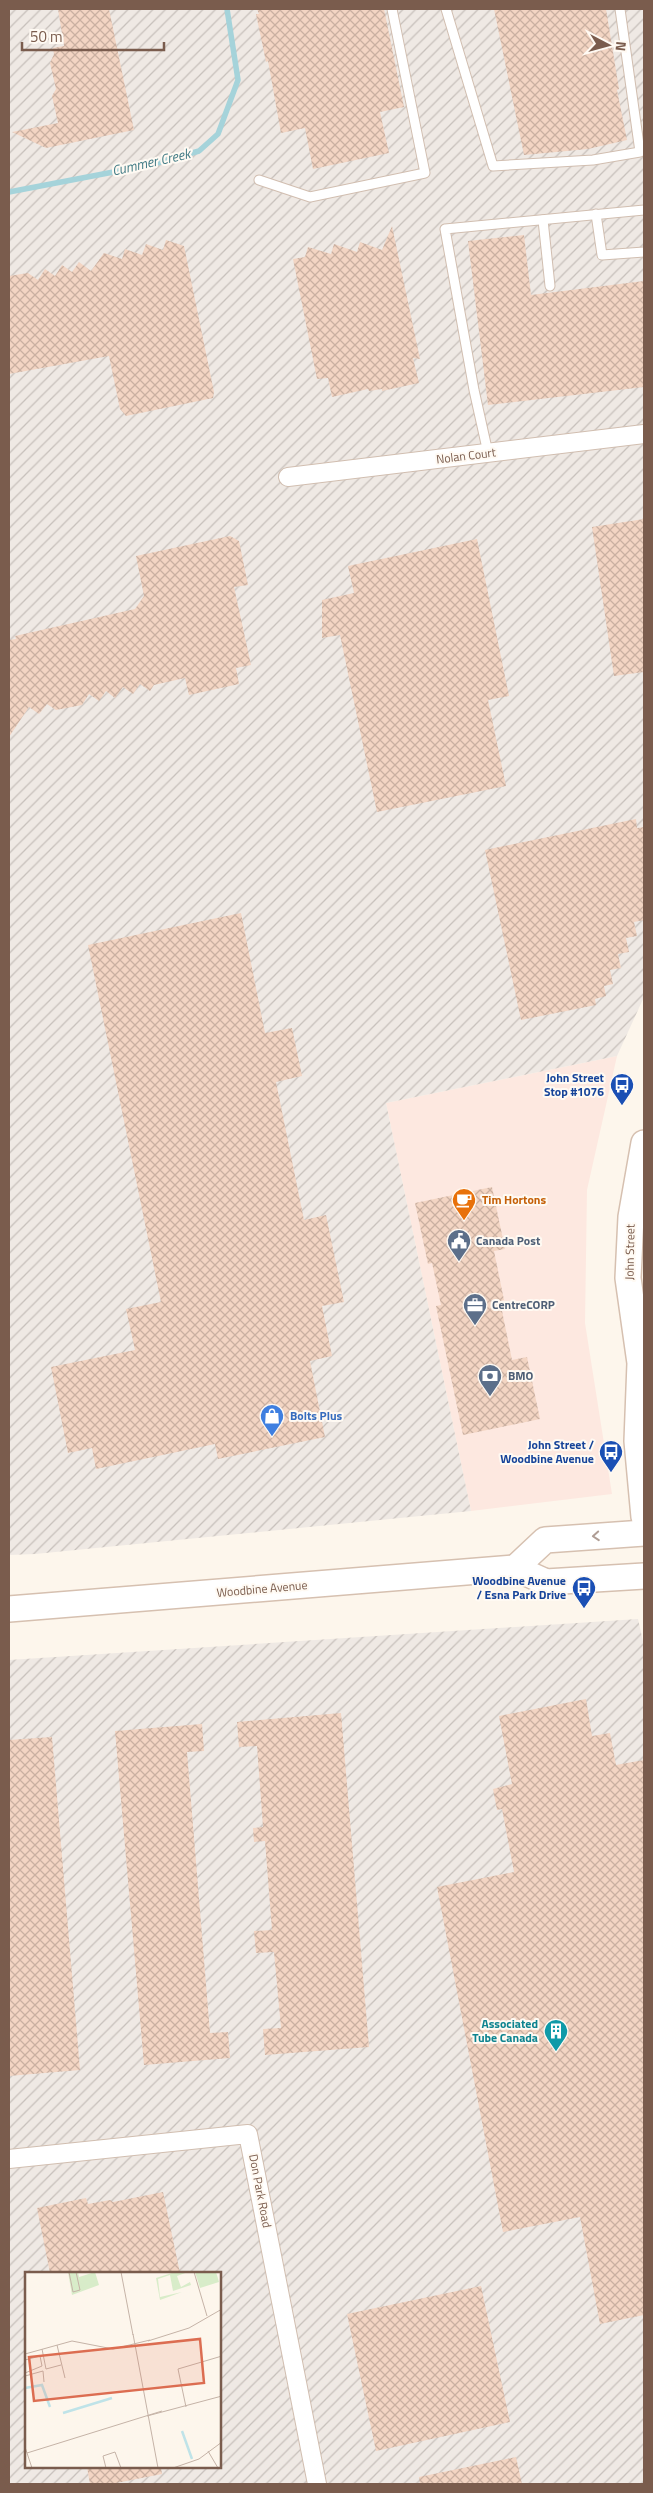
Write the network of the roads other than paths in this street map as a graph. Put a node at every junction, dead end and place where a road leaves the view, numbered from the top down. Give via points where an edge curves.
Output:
1 (392, 9) edge
2 (446, 9) edge
3 (620, 9) edge
4 (259, 180) dead end
5 (644, 210) edge
6 (596, 214) junction
7 (543, 220) junction
8 (644, 252) edge
9 (550, 286) dead end
10 (644, 434) edge
11 (488, 453) junction
12 (288, 477) dead end
13 (644, 1143) edge
14 (642, 1369) edge
15 (644, 1517) edge
16 (644, 1533) edge
17 (515, 1568) junction
18 (644, 1576) edge
19 (9, 1610) edge
20 (9, 2159) edge
21 (317, 2484) edge

1 - 4 lane via 425,173 310,198
2 - 3 lane via 493,166 593,160 640,152
5 - 6 lane
6 - 7 lane
6 - 8 lane via 602,255
7 - 9 lane
7 - 11 lane via 445,229
10 - 11 street, Nolan Court
11 - 12 street, Nolan Court
13 - 14 main road, John Street via 631,1217 628,1278
14 - 15 main road, John Street via 637,1441
16 -> 17 main road via 545,1540
17 - 18 main road, Woodbine Avenue via 546,1582
17 - 19 main road, Woodbine Avenue
20 - 21 street, Don Park Road via 248,2134

